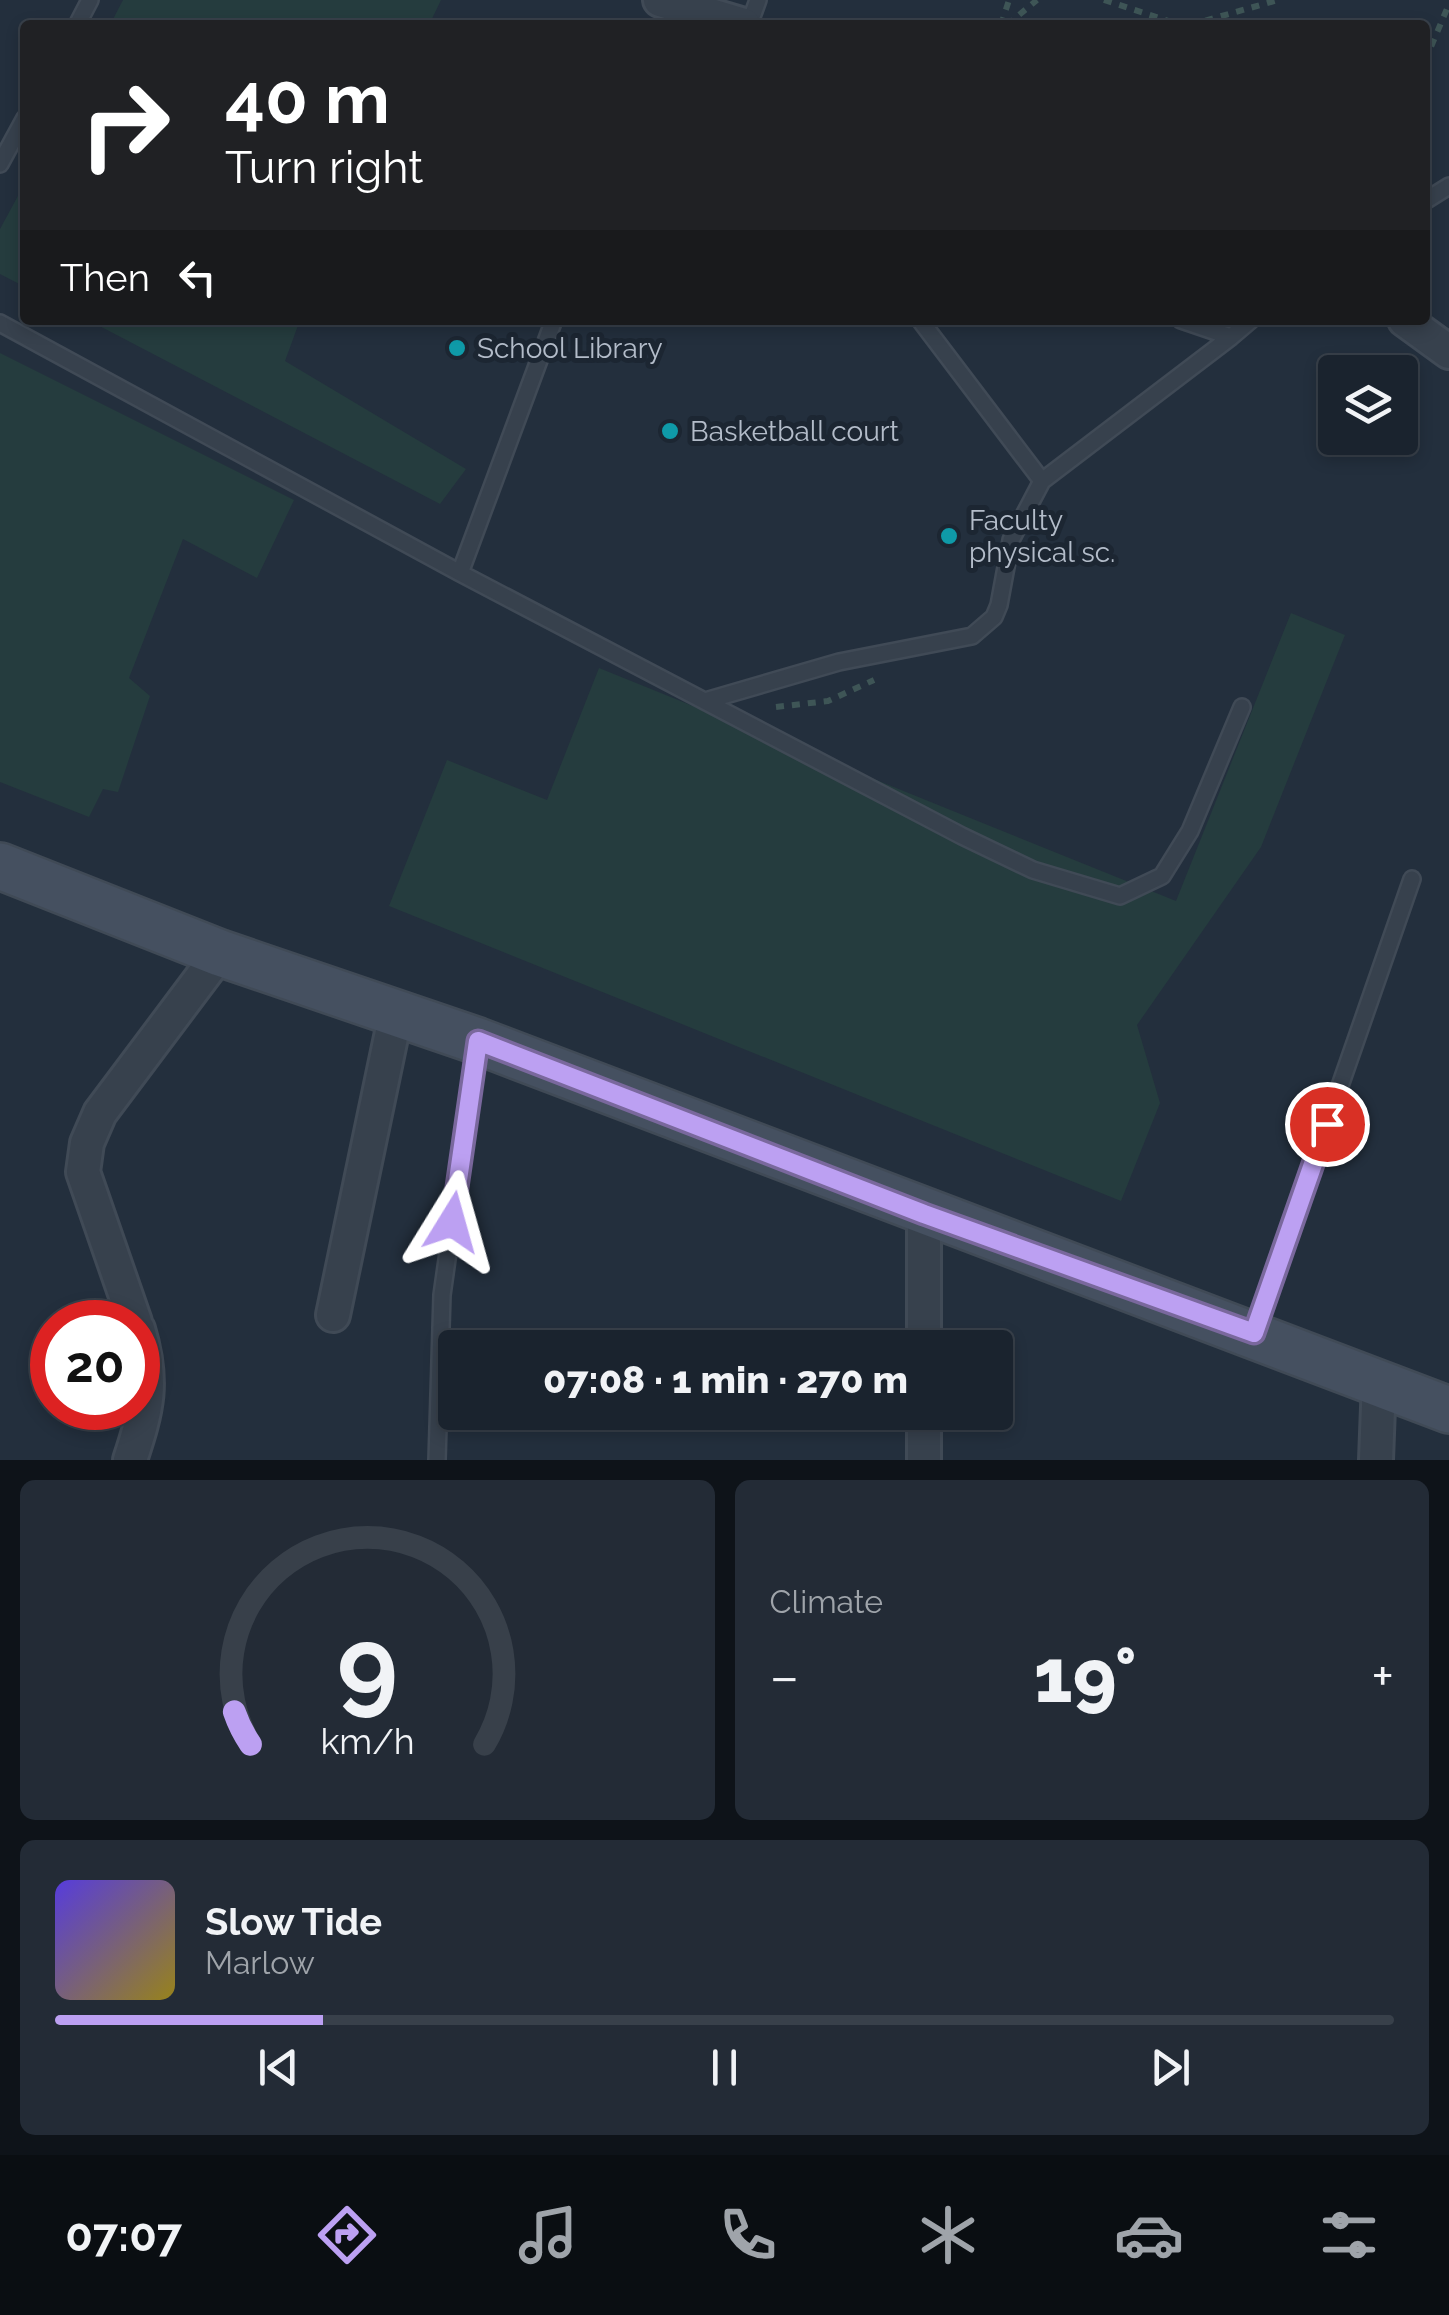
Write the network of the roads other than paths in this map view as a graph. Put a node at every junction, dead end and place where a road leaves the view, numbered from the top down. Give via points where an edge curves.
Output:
1 (668, 10) edge
2 (720, 20) edge
3 (20, 127) edge
4 (0, 164) edge
5 (0, 323) edge
6 (552, 325) edge
7 (924, 325) edge
8 (1196, 325) edge
9 (1244, 325) edge
10 (1412, 325) edge
11 (1231, 337) junction
12 (1449, 352) edge
13 (1042, 480) junction
14 (460, 573) junction
15 (705, 701) junction
16 (1242, 707) dead end
17 (0, 866) edge
18 (1412, 879) dead end
19 (220, 954) junction
20 (396, 1013) junction
21 (478, 1041) junction
22 (924, 1214) junction
23 (127, 1300) edge
24 (333, 1315) dead end
25 (924, 1330) edge
26 (1254, 1333) junction
27 (1379, 1381) junction
28 (1449, 1410) edge
29 (140, 1430) edge
30 (924, 1430) edge
31 (130, 1460) edge
32 (437, 1460) edge
33 (924, 1460) edge
34 (1376, 1460) edge

1 - 2 street
3 - 4 lane
5 - 14 lane
6 - 14 lane
7 - 13 lane
8 - 11 lane
9 - 11 lane
10 - 12 street
11 - 13 lane
13 - 15 lane via 1010,540 994,618 972,636 839,662
14 - 15 lane
15 - 16 lane via 1033,870 1120,896 1162,876 1190,831
17 - 19 street
18 - 26 lane
19 - 20 street
19 - 23 street via 100,1113 88,1143 83,1172
20 - 21 street
20 - 24 street
21 - 22 street
21 - 32 lane via 442,1294
22 - 25 street
22 - 26 street
26 - 27 street
27 - 28 street
27 - 34 street
29 - 31 street
30 - 33 street

